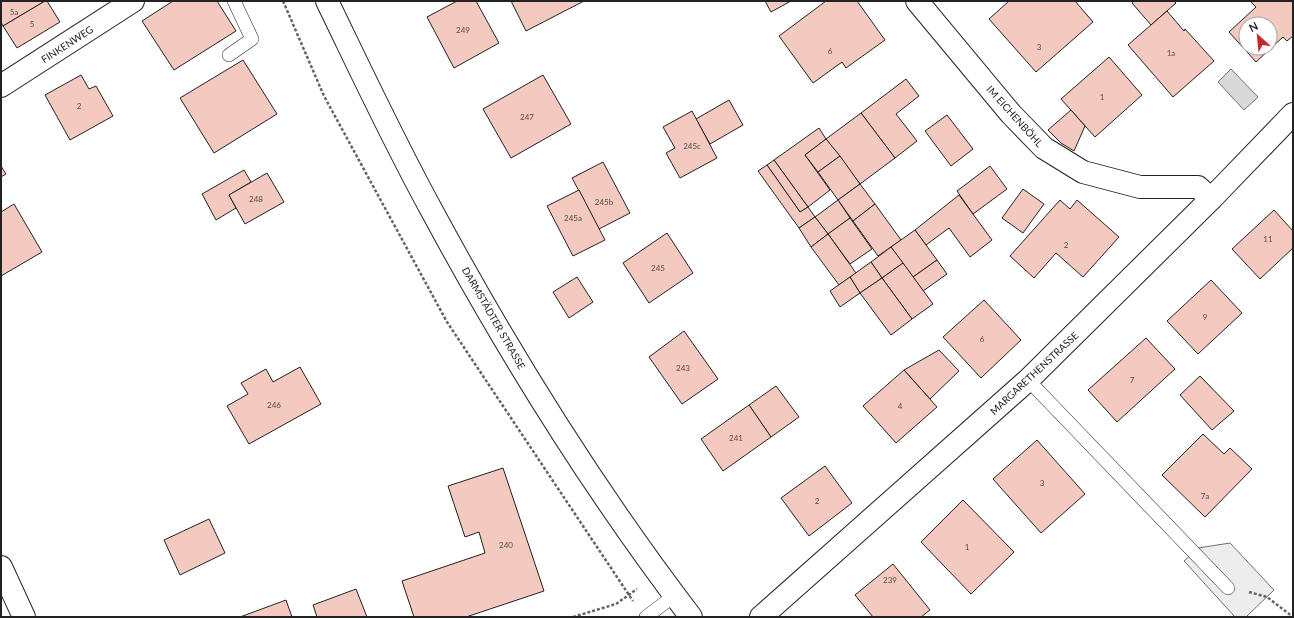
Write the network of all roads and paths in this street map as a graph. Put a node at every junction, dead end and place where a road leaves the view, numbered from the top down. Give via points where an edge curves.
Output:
1 (133, 1) edge
2 (234, 1) edge
3 (283, 1) edge
4 (328, 1) edge
5 (917, 1) edge
6 (229, 55) dead end
7 (1, 86) edge
8 (1293, 114) edge
9 (1210, 199) junction
10 (1028, 380) junction
11 (1, 567) edge
12 (658, 573) junction
13 (1228, 588) dead end
14 (628, 595) junction
15 (675, 595) junction
16 (1267, 596) dead end
17 (637, 606) dead end
18 (24, 617) edge
19 (573, 617) edge
20 (646, 617) edge
21 (692, 617) edge
22 (761, 617) edge
23 (1293, 617) edge

1 - 7 street, FINKENWEG
2 - 6 lane via 252,39
3 - 14 path via 324,96 446,322
4 - 12 street, DARMSTÄDTER STRASSE via 432,211 503,335 587,470
5 - 9 street, IM EICHENBÖHL via 1011,114 1044,148 1083,172 1140,187 1198,188
8 - 9 street, MARGARETHENSTRASSE
9 - 10 street, MARGARETHENSTRASSE
10 - 13 lane
10 - 22 street, MARGARETHENSTRASSE
11 - 18 street
12 - 14 path
12 - 15 street, DARMSTÄDTER STRASSE
14 - 17 path
14 - 19 path via 616,604
15 - 20 lane
15 - 21 street, DARMSTÄDTER STRASSE
16 - 23 path

